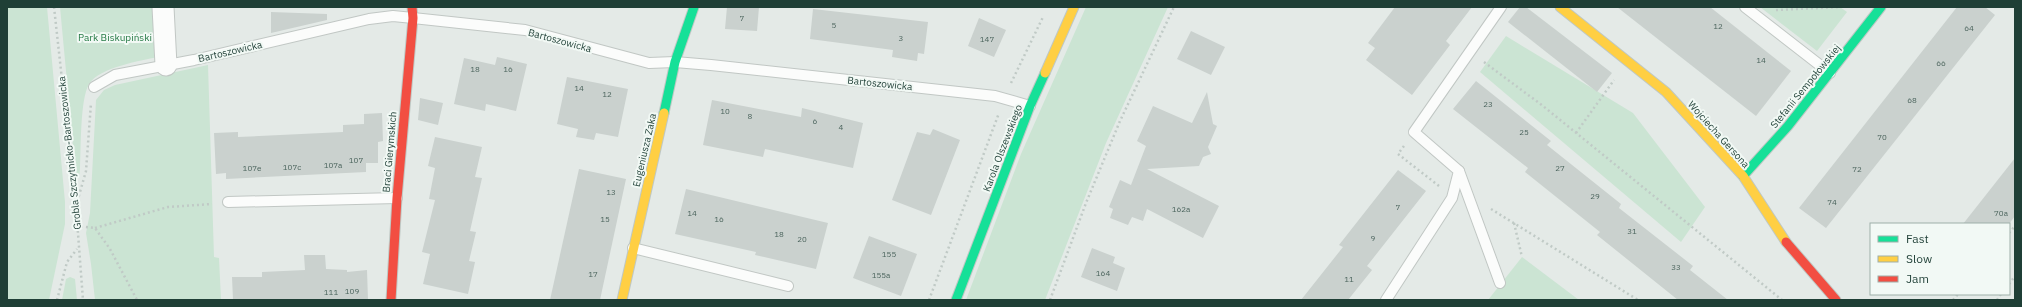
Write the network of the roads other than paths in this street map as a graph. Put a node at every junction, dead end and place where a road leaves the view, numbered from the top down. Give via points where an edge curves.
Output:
1 (163, 7) edge
2 (412, 7) edge
3 (694, 7) edge
4 (1074, 7) edge
5 (1501, 7) edge
6 (1560, 7) edge
7 (1745, 7) edge
8 (1881, 7) edge
9 (413, 18) junction
10 (675, 62) junction
11 (166, 64) junction
12 (1830, 73) junction
13 (94, 87) road end
14 (1030, 106) junction
15 (1459, 171) junction
16 (1743, 176) junction
17 (396, 198) junction
18 (228, 202) road end
19 (633, 248) junction
20 (1500, 283) dead end
21 (788, 286) dead end
22 (391, 300) edge
23 (622, 300) edge
24 (956, 300) edge
25 (1386, 300) edge
26 (1836, 300) edge

1 - 11 street
2 - 9 street, Braci Gierymskich
3 - 10 street, Eugeniusza Zaka
4 - 14 street, Karola Olszewskiego
5 - 15 lane via 1414,132
6 - 16 street, Wojciecha Gersona via 1666,92
7 - 12 lane
8 - 12 street, Stefanii Sempołowskiej
9 - 10 lane, Bartoszowicka via 525,30 649,63
9 - 11 lane, Bartoszowicka via 393,16 369,19
9 - 17 street, Braci Gierymskich
10 - 14 lane, Bartoszowicka via 1005,98
10 - 19 street, Eugeniusza Zaka
11 - 13 lane, Bartoszowicka via 115,75
12 - 16 street, Stefanii Sempołowskiej via 1788,126
14 - 24 street, Karola Olszewskiego
15 - 20 lane
15 - 25 lane via 1452,198
16 - 26 street, Wojciecha Gersona via 1789,246
17 - 18 lane
17 - 22 street, Braci Gierymskich
19 - 21 lane
19 - 23 street, Eugeniusza Zaka

